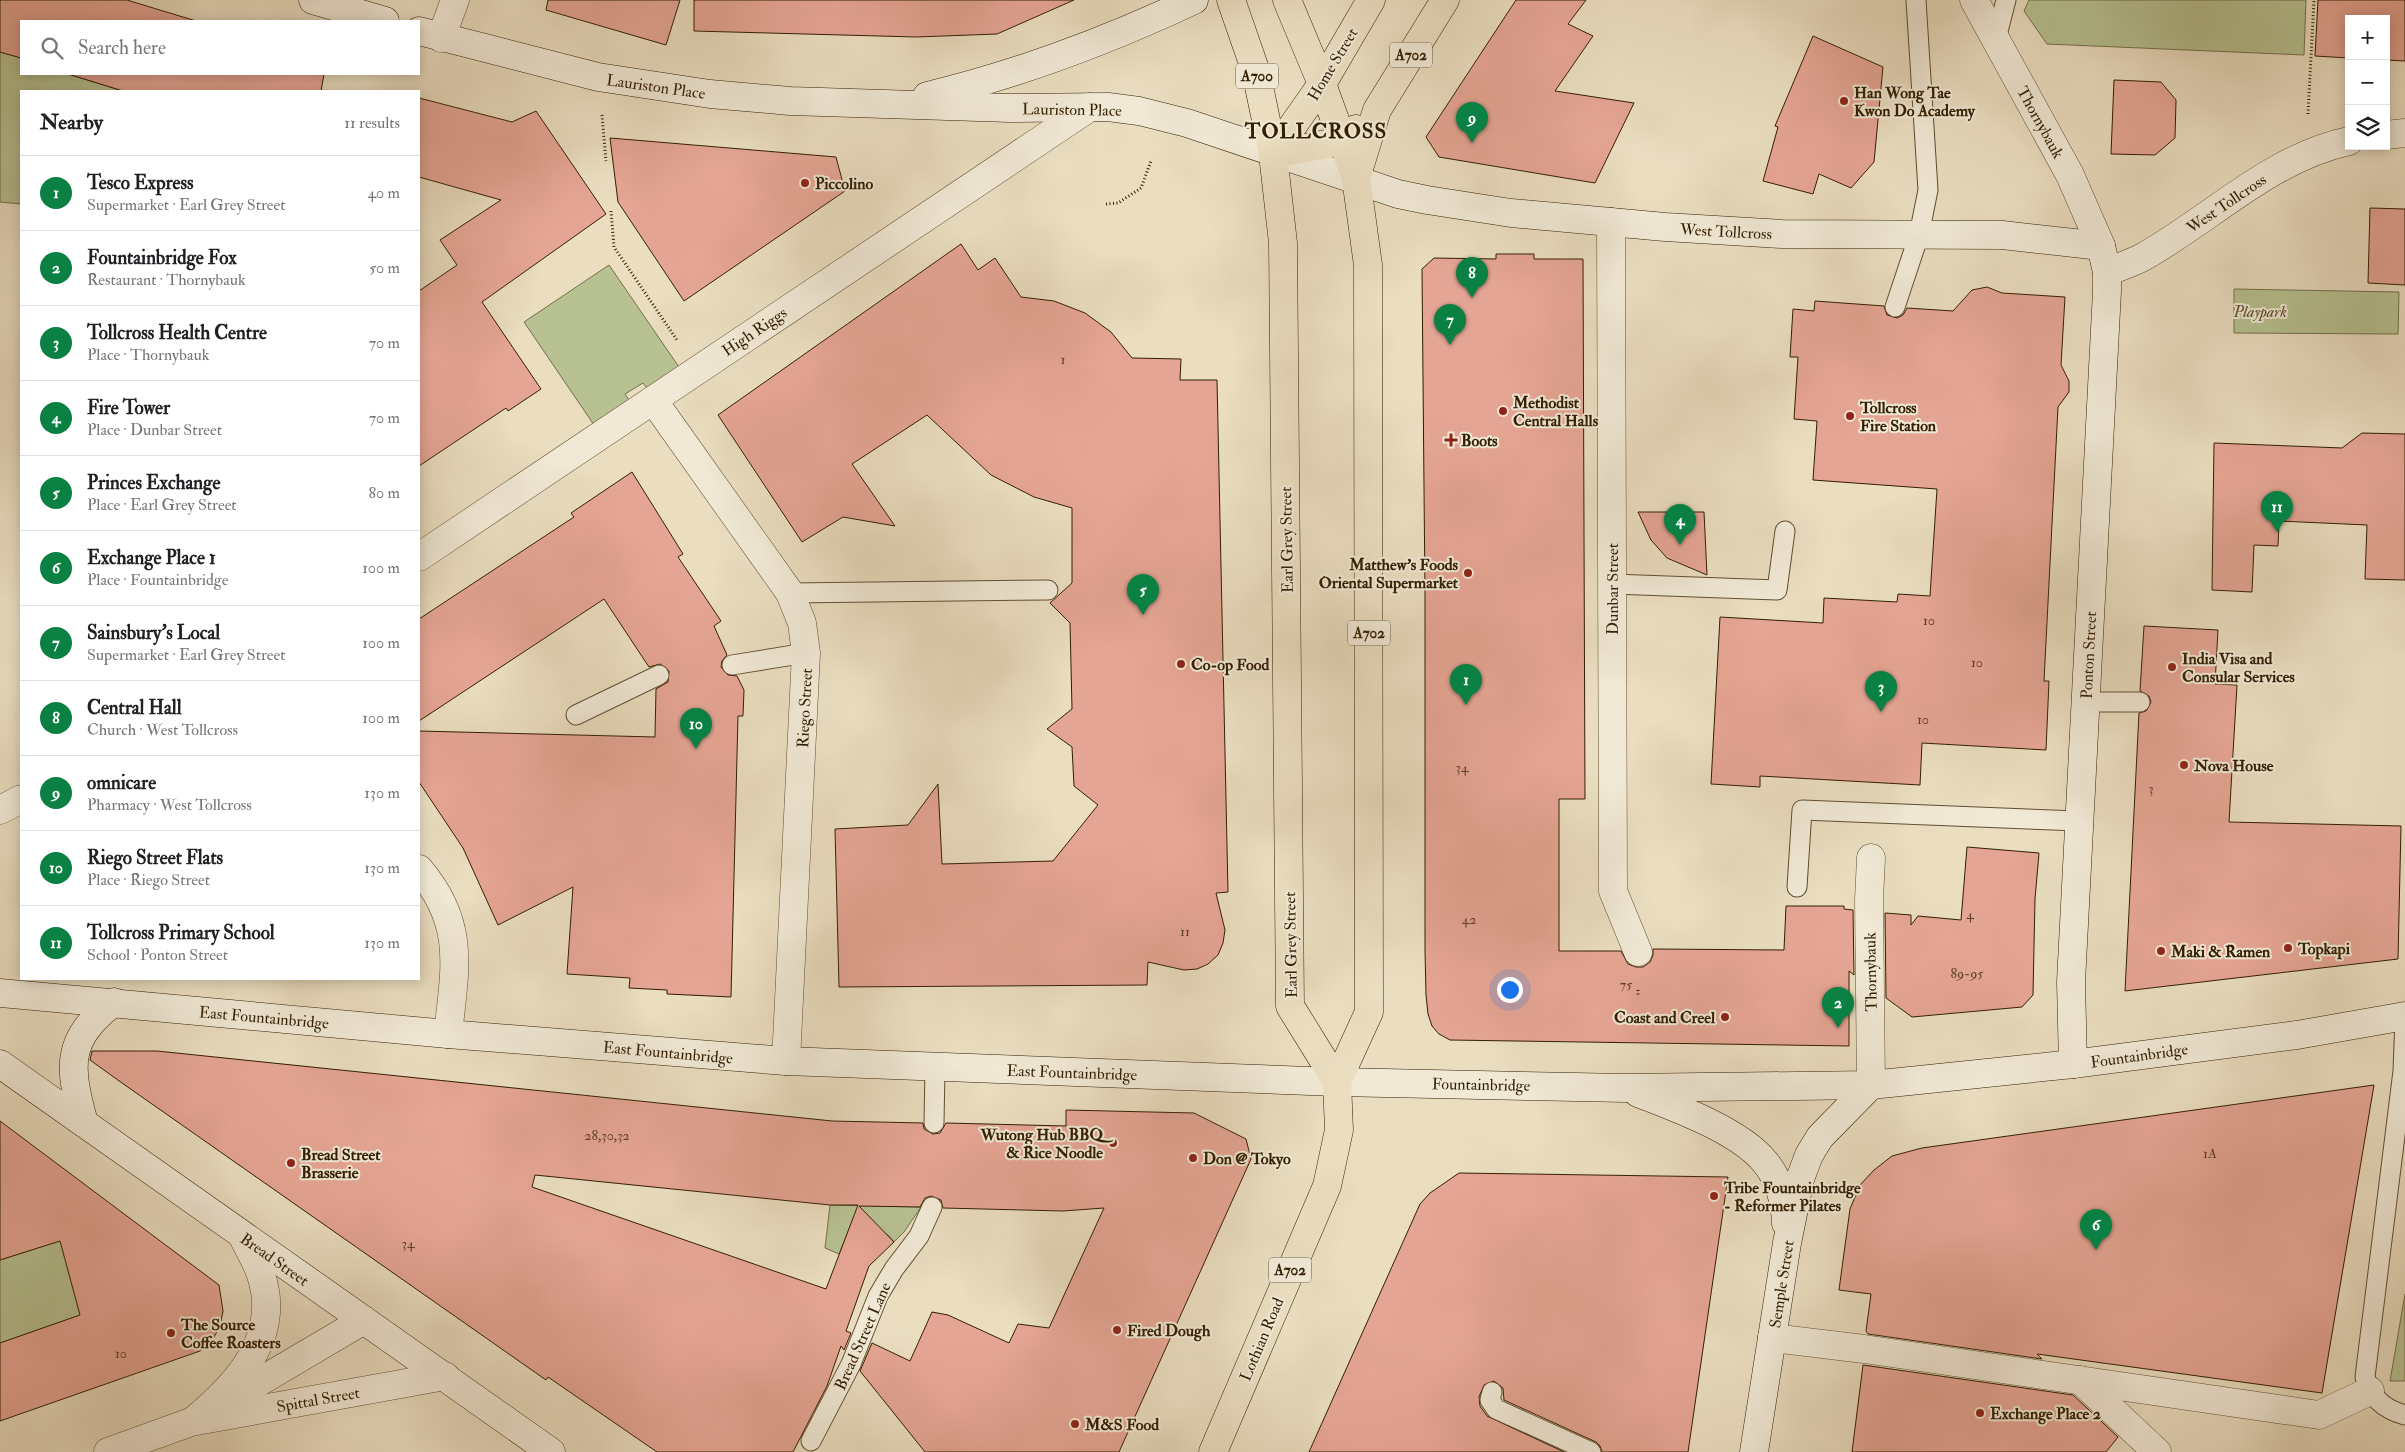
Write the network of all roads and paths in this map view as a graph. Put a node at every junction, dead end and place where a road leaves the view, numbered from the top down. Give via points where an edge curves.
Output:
1 (313, 0) edge
2 (455, 0) edge
3 (1194, 0) edge
4 (1231, 0) edge
5 (1287, 0) edge
6 (1371, 0) edge
7 (1445, 0) edge
8 (1916, 0) edge
9 (1974, 0) edge
10 (2006, 0) edge
11 (2314, 0) edge
12 (382, 20) edge
13 (430, 34) edge
14 (1996, 39) junction
15 (598, 77) junction
16 (1322, 84) junction
17 (898, 102) junction
18 (1090, 107) junction
19 (1377, 110) junction
20 (2405, 133) edge
21 (2390, 134) edge
22 (1342, 141) junction
23 (2345, 142) edge
24 (1273, 154) junction
25 (2307, 154) junction
26 (1151, 161) dead end
27 (606, 162) dead end
28 (1356, 178) junction
29 (1106, 204) dead end
30 (611, 211) dead end
31 (1611, 222) junction
32 (1919, 235) junction
33 (2104, 259) junction
34 (1896, 307) dead end
35 (697, 369) junction
36 (653, 400) junction
37 (1785, 531) dead end
38 (420, 556) edge
39 (1612, 584) junction
40 (1048, 590) dead end
41 (790, 593) junction
42 (806, 653) junction
43 (732, 665) dead end
44 (660, 675) dead end
45 (2085, 702) junction
46 (2140, 702) dead end
47 (576, 715) dead end
48 (20, 800) edge
49 (0, 810) edge
50 (2079, 822) junction
51 (1871, 858) dead end
52 (420, 870) edge
53 (1797, 887) dead end
54 (1638, 952) dead end
55 (0, 993) edge
56 (114, 1002) junction
57 (2405, 1017) edge
58 (448, 1034) junction
59 (786, 1061) junction
60 (0, 1064) edge
61 (2072, 1064) junction
62 (935, 1068) junction
63 (1337, 1082) junction
64 (1871, 1085) junction
65 (1625, 1088) junction
66 (84, 1123) junction
67 (934, 1123) dead end
68 (932, 1207) dead end
69 (243, 1237) junction
70 (1787, 1243) junction
71 (364, 1320) junction
72 (1772, 1338) junction
73 (445, 1376) junction
74 (2080, 1380) junction
75 (2370, 1391) junction
76 (1492, 1392) dead end
77 (2405, 1415) edge
78 (191, 1422) junction
79 (811, 1441) dead end
80 (108, 1452) edge
81 (551, 1452) edge
82 (1213, 1452) edge
83 (1591, 1452) edge
84 (1754, 1452) edge
85 (2157, 1452) edge

1 - 12 street
2 - 13 street
3 - 17 street, Lauriston Place via 1115,35 1019,70
4 - 24 main road, A700 via 1256,72
5 - 16 main road
6 - 16 main road, Home Street
7 - 19 main road, A702
8 - 32 lane via 1928,190
9 - 14 street, Thornybauk
10 - 14 lane
11 - 25 path
13 - 15 street, Lauriston Place
14 - 33 street, Thornybauk via 2070,176
15 - 17 street, Lauriston Place via 756,98
15 - 27 path
16 - 22 main road
16 - 24 main road, Home Street
17 - 18 street, Lauriston Place via 993,107
18 - 24 street, Lauriston Place via 1154,114
18 - 35 street, High Riggs
19 - 22 main road, A702
19 - 28 main road, A702
20 - 21 street
22 - 24 main road
22 - 28 main road
23 - 25 street, West Tollcross
24 - 28 street, Lauriston Place
24 - 63 main road, Earl Grey Street / A702 via 1283,242 1290,1006
25 - 33 street, West Tollcross via 2285,164 2141,258
26 - 29 path via 1141,188 1118,203
28 - 31 street, West Tollcross via 1398,194 1426,200 1511,213
28 - 63 main road, A702 via 1368,266 1369,1012
30 - 35 path via 614,247
31 - 32 street, West Tollcross via 1772,233
31 - 39 street, Dunbar Street
32 - 33 street, West Tollcross via 2002,235
32 - 34 lane
33 - 45 street, Ponton Street
35 - 36 street, High Riggs
36 - 38 street, High Riggs
36 - 41 street, Riego Street
37 - 39 lane via 1777,590
39 - 54 street, Dunbar Street via 1613,891
40 - 41 lane
41 - 42 street, Riego Street via 802,623
42 - 43 lane
42 - 59 street, Riego Street
44 - 47 lane
45 - 46 lane
45 - 50 street, Ponton Street
48 - 49 street
50 - 53 lane via 1802,810
50 - 61 street, Ponton Street via 2071,982
51 - 64 street, Thornybauk
52 - 58 street via 441,899 452,935 454,970
55 - 56 street, East Fountainbridge
56 - 58 street, East Fountainbridge
56 - 66 street via 90,1023 77,1046 74,1075
57 - 61 street, Fountainbridge via 2297,1035
57 - 75 lane via 2402,1080 2365,1377
58 - 59 street, East Fountainbridge
59 - 62 street, East Fountainbridge
60 - 66 street, Bread Street
61 - 64 street, Fountainbridge
62 - 63 street, East Fountainbridge
62 - 67 lane
63 - 65 street, Fountainbridge
63 - 82 main road, Lothian Road / A702 via 1339,1130 1327,1186
64 - 65 street, Fountainbridge
64 - 70 street, Semple Street via 1831,1125 1813,1149 1800,1179
65 - 70 street, Fountainbridge via 1698,1118 1744,1144 1765,1162 1783,1198
66 - 69 street, Bread Street
68 - 79 lane, Bread Street Lane via 919,1236 878,1296 851,1364
69 - 71 street, Bread Street
69 - 78 street, Spittal Street via 263,1286 266,1315 262,1336 254,1355 232,1386
70 - 72 street, Semple Street
71 - 73 street, Bread Street
71 - 78 street, Spittal Street
72 - 74 street via 1864,1348
72 - 84 street, Semple Street
73 - 78 street, Spittal Street
73 - 81 street, Bread Street
74 - 75 street via 2319,1415
74 - 85 street
75 - 77 lane via 2380,1404
76 - 83 lane via 1490,1400 1496,1409
78 - 80 street, Spittal Street

